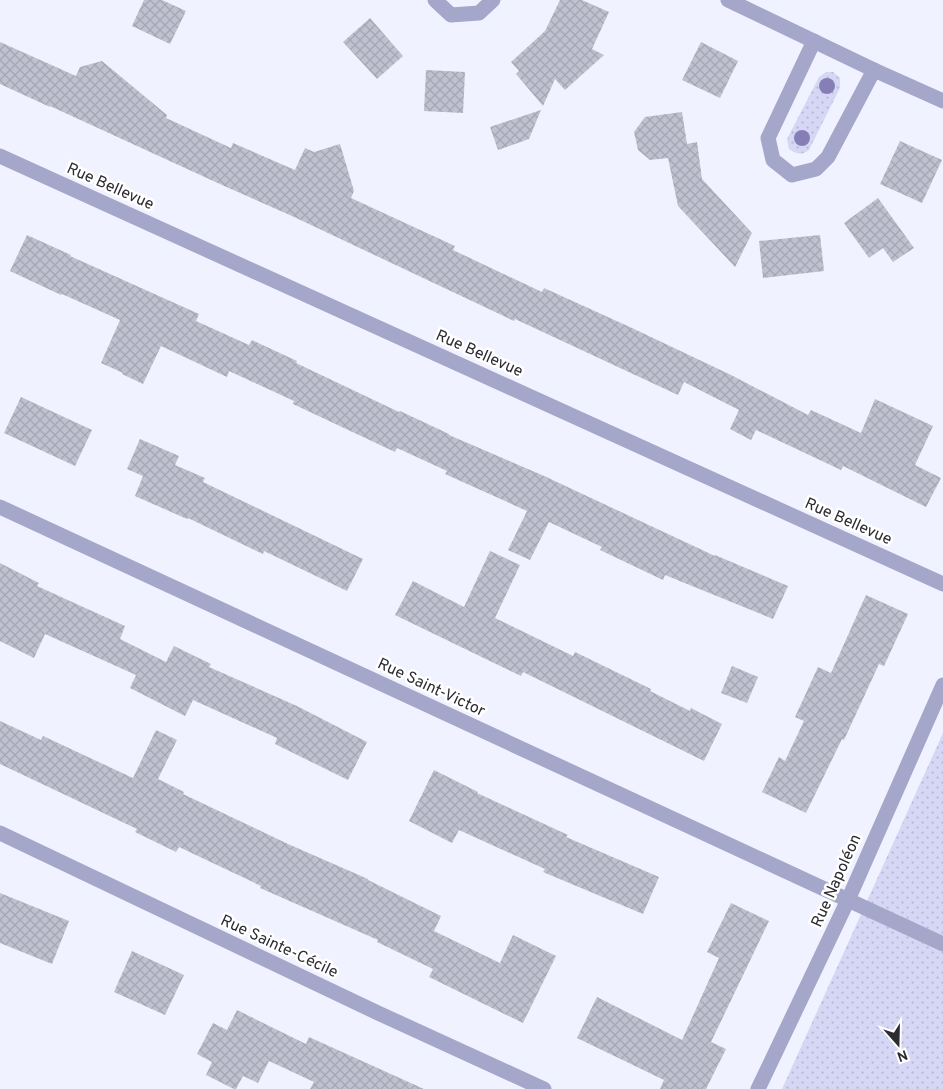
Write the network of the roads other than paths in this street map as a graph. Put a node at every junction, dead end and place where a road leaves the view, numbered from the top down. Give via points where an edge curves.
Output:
1 (435, 0) edge
2 (493, 0) edge
3 (728, 0) edge
4 (814, 41) junction
5 (874, 70) junction
6 (943, 101) edge
7 (0, 156) edge
8 (0, 507) edge
9 (943, 584) edge
10 (943, 685) edge
11 (0, 833) edge
12 (848, 900) junction
13 (943, 944) edge
14 (544, 1089) edge
15 (758, 1089) edge

1 - 2 street via 452,15 479,13
3 - 4 street
4 - 5 street
4 - 5 street via 768,138 773,160 792,175 816,169 828,157
5 - 6 street
7 - 9 street, Rue Bellevue
8 - 12 street, Rue Saint-Victor
10 - 12 street, Rue Napoléon
11 - 14 street, Rue Sainte-Cécile
12 - 13 street, Rue Saint-Victor
12 - 15 street, Rue Napoléon

